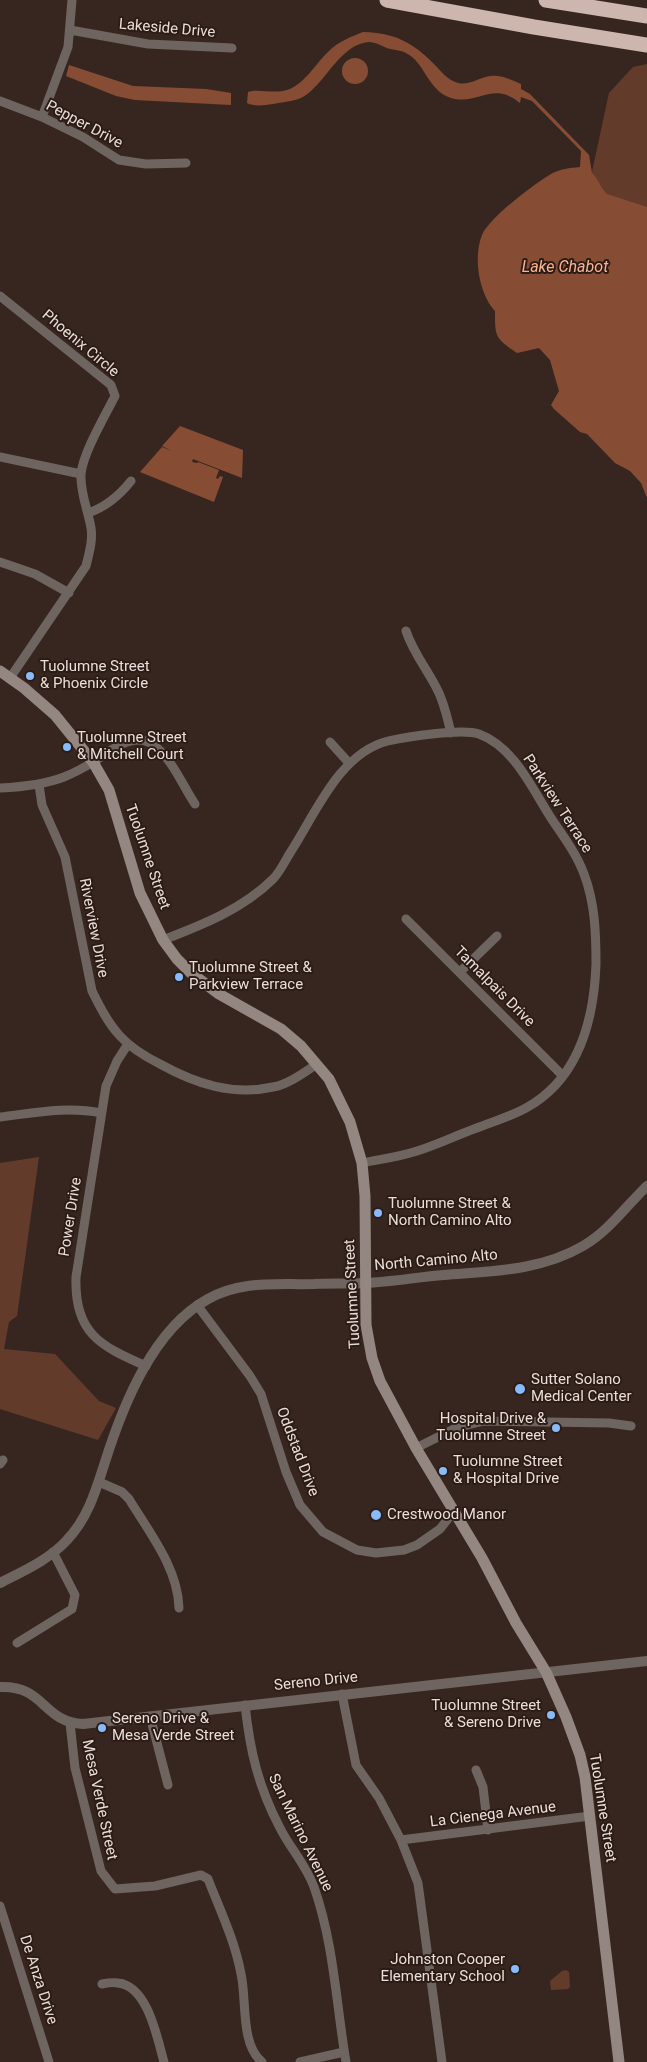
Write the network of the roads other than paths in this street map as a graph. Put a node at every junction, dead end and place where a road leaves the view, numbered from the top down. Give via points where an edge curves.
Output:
1 (72, 0) edge
2 (387, 0) edge
3 (546, 0) edge
4 (647, 16) edge
5 (70, 30) junction
6 (647, 45) edge
7 (232, 48) dead end
8 (0, 101) edge
9 (42, 117) junction
10 (186, 163) dead end
11 (0, 296) edge
12 (0, 457) edge
13 (81, 474) junction
14 (131, 481) dead end
15 (88, 513) junction
16 (0, 562) edge
17 (69, 593) junction
18 (406, 631) dead end
19 (0, 671) edge
20 (10, 678) junction
21 (451, 732) junction
22 (330, 742) dead end
23 (93, 762) junction
24 (349, 762) junction
25 (38, 785) junction
26 (0, 788) edge
27 (195, 804) dead end
28 (406, 920) dead end
29 (497, 936) dead end
30 (163, 940) junction
31 (460, 972) junction
32 (128, 1044) junction
33 (317, 1064) junction
34 (563, 1076) junction
35 (101, 1113) junction
36 (0, 1117) edge
37 (362, 1163) junction
38 (647, 1186) edge
39 (365, 1283) junction
40 (196, 1305) junction
41 (146, 1366) junction
42 (631, 1426) dead end
43 (416, 1448) junction
44 (99, 1482) junction
45 (454, 1511) junction
46 (53, 1552) junction
47 (0, 1583) edge
48 (179, 1608) dead end
49 (18, 1643) dead end
50 (647, 1661) edge
51 (546, 1672) junction
52 (0, 1687) edge
53 (342, 1694) junction
54 (245, 1705) junction
55 (150, 1716) junction
56 (70, 1723) junction
57 (476, 1770) dead end
58 (168, 1785) dead end
59 (590, 1816) junction
60 (488, 1830) junction
61 (401, 1840) junction
62 (0, 1906) edge
63 (102, 1984) dead end
64 (344, 2052) junction
65 (48, 2062) edge
66 (164, 2062) edge
67 (262, 2062) edge
68 (300, 2062) edge
69 (346, 2062) edge
70 (442, 2062) edge
71 (619, 2062) edge

1 - 5 street
2 - 6 highway
3 - 4 highway
5 - 7 street, Lakeside Drive via 148,44
5 - 9 street via 66,55
8 - 9 street, Pepper Drive
9 - 10 street, Pepper Drive via 83,136 119,160 146,164
11 - 13 street, Phoenix Circle via 111,385 114,391 115,396
12 - 13 street
13 - 15 street, Phoenix Circle
14 - 15 street via 115,498
15 - 17 street, Phoenix Circle via 90,552 86,566
16 - 17 street via 35,574
17 - 20 street, Phoenix Circle
18 - 21 street via 411,646 437,687
19 - 20 main road, Tuolumne Street
20 - 23 main road, Tuolumne Street via 55,714
21 - 24 street, Parkview Terrace via 387,741
21 - 34 street, Parkview Terrace via 476,732 492,740 516,763 583,872 595,918 595,991 589,1024 578,1052
22 - 24 street
23 - 25 street
23 - 27 street via 118,745 141,740 155,746 167,760
23 - 30 main road, Tuolumne Street via 109,790 140,893
24 - 30 street, Parkview Terrace via 275,877 245,902
25 - 26 street
25 - 32 street, Riverview Drive via 42,805 65,857 92,991 111,1024
28 - 31 street, Tamalpais Drive
29 - 31 street
30 - 33 main road, Tuolumne Street via 190,973 219,994 281,1029
31 - 34 street, Tamalpais Drive
32 - 33 street, Riverview Drive via 185,1078 207,1086 234,1090 275,1087
32 - 35 street, Power Drive via 110,1075
33 - 37 main road, Tuolumne Street via 329,1079 350,1122
34 - 37 street, Parkview Terrace via 526,1108 417,1151
35 - 36 street via 64,1109
35 - 41 street, Power Drive via 75,1293 80,1318 100,1343
37 - 39 main road, Tuolumne Street
38 - 39 street, North Camino Alto via 601,1233 584,1245 545,1263 514,1269
39 - 40 street, North Camino Alto via 257,1284 227,1289
39 - 43 main road, Tuolumne Street via 366,1324 372,1358 380,1381
40 - 41 street, North Camino Alto via 171,1328
40 - 45 street, Oddstad Drive via 261,1394 300,1505 323,1532 357,1550 376,1553 404,1550 440,1529
41 - 44 street, North Camino Alto via 121,1415
42 - 43 street via 483,1421 458,1427
43 - 45 main road, Tuolumne Street
44 - 46 street, North Camino Alto via 83,1519 67,1541
44 - 48 street via 122,1492 129,1499 169,1567 179,1595
45 - 51 main road, Tuolumne Street
46 - 47 street, North Camino Alto
46 - 49 street via 75,1595 72,1609
50 - 51 street, Sereno Drive
51 - 53 street, Sereno Drive
51 - 59 main road, Tuolumne Street via 580,1755
52 - 56 street via 20,1688 32,1693 57,1717
53 - 54 street, Sereno Drive
53 - 61 street via 356,1764
54 - 55 street, Sereno Drive
54 - 64 street, San Marino Avenue via 255,1769 270,1810 313,1885 328,1934
55 - 56 street, Sereno Drive
55 - 58 street
56 - 67 street, Mesa Verde Street via 76,1768 101,1871 115,1888 155,1886 201,1875 208,1879 237,1954 248,2036 255,2057
57 - 60 street via 483,1787
59 - 60 street, La Cienega Avenue
59 - 71 main road, Tuolumne Street
60 - 61 street, La Cienega Avenue
61 - 70 street via 418,1883 422,1904
62 - 65 street, De Anza Drive
63 - 66 street via 119,1983 130,1988 144,2002
64 - 68 street
64 - 69 street, San Marino Avenue

